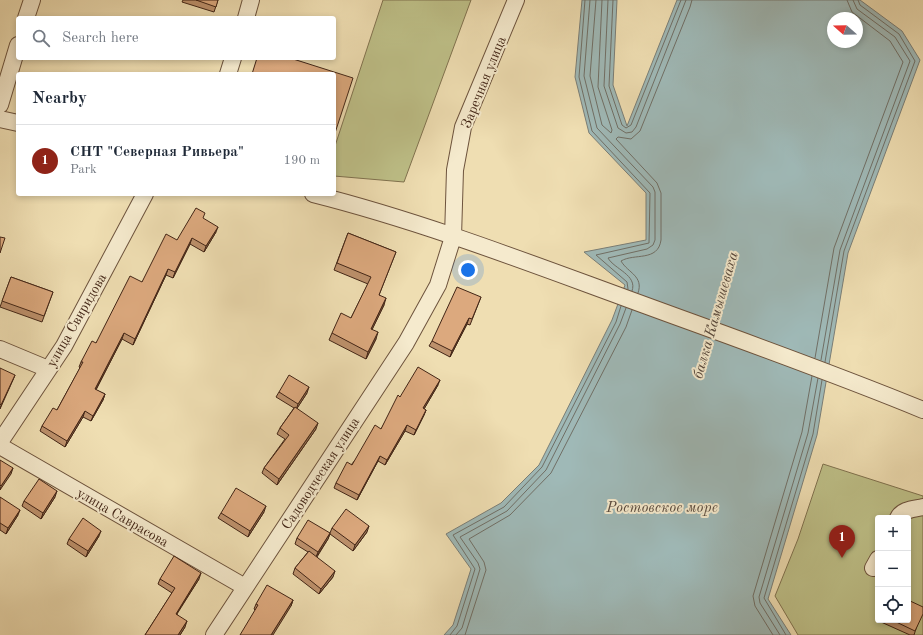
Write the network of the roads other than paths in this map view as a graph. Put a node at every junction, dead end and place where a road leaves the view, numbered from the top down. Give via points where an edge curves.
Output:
1 (32, 0) edge
2 (251, 0) edge
3 (516, 0) edge
4 (27, 16) edge
5 (247, 16) edge
6 (16, 52) edge
7 (232, 60) edge
8 (229, 72) edge
9 (0, 104) edge
10 (0, 119) edge
11 (16, 123) edge
12 (144, 196) edge
13 (320, 196) edge
14 (453, 237) junction
15 (425, 311) joint
16 (0, 349) edge
17 (48, 369) junction
18 (923, 410) edge
19 (0, 442) edge
20 (0, 446) edge
21 (923, 507) edge
22 (900, 515) edge
23 (246, 587) junction
24 (214, 635) edge

1 - 4 street
2 - 5 street
3 - 14 street, Заречная улица via 463,127 455,170
6 - 9 street
7 - 8 street
10 - 11 street
12 - 17 street, улица Свиридова via 64,346
13 - 14 street
14 - 15 street, Заречная улица via 438,285
14 - 18 street via 861,384
15 - 23 street, Садоводческая улица
16 - 17 street
17 - 19 street, улица Свиридова
20 - 23 street, улица Саврасова
21 - 22 street
23 - 24 street, Садоводческая улица

